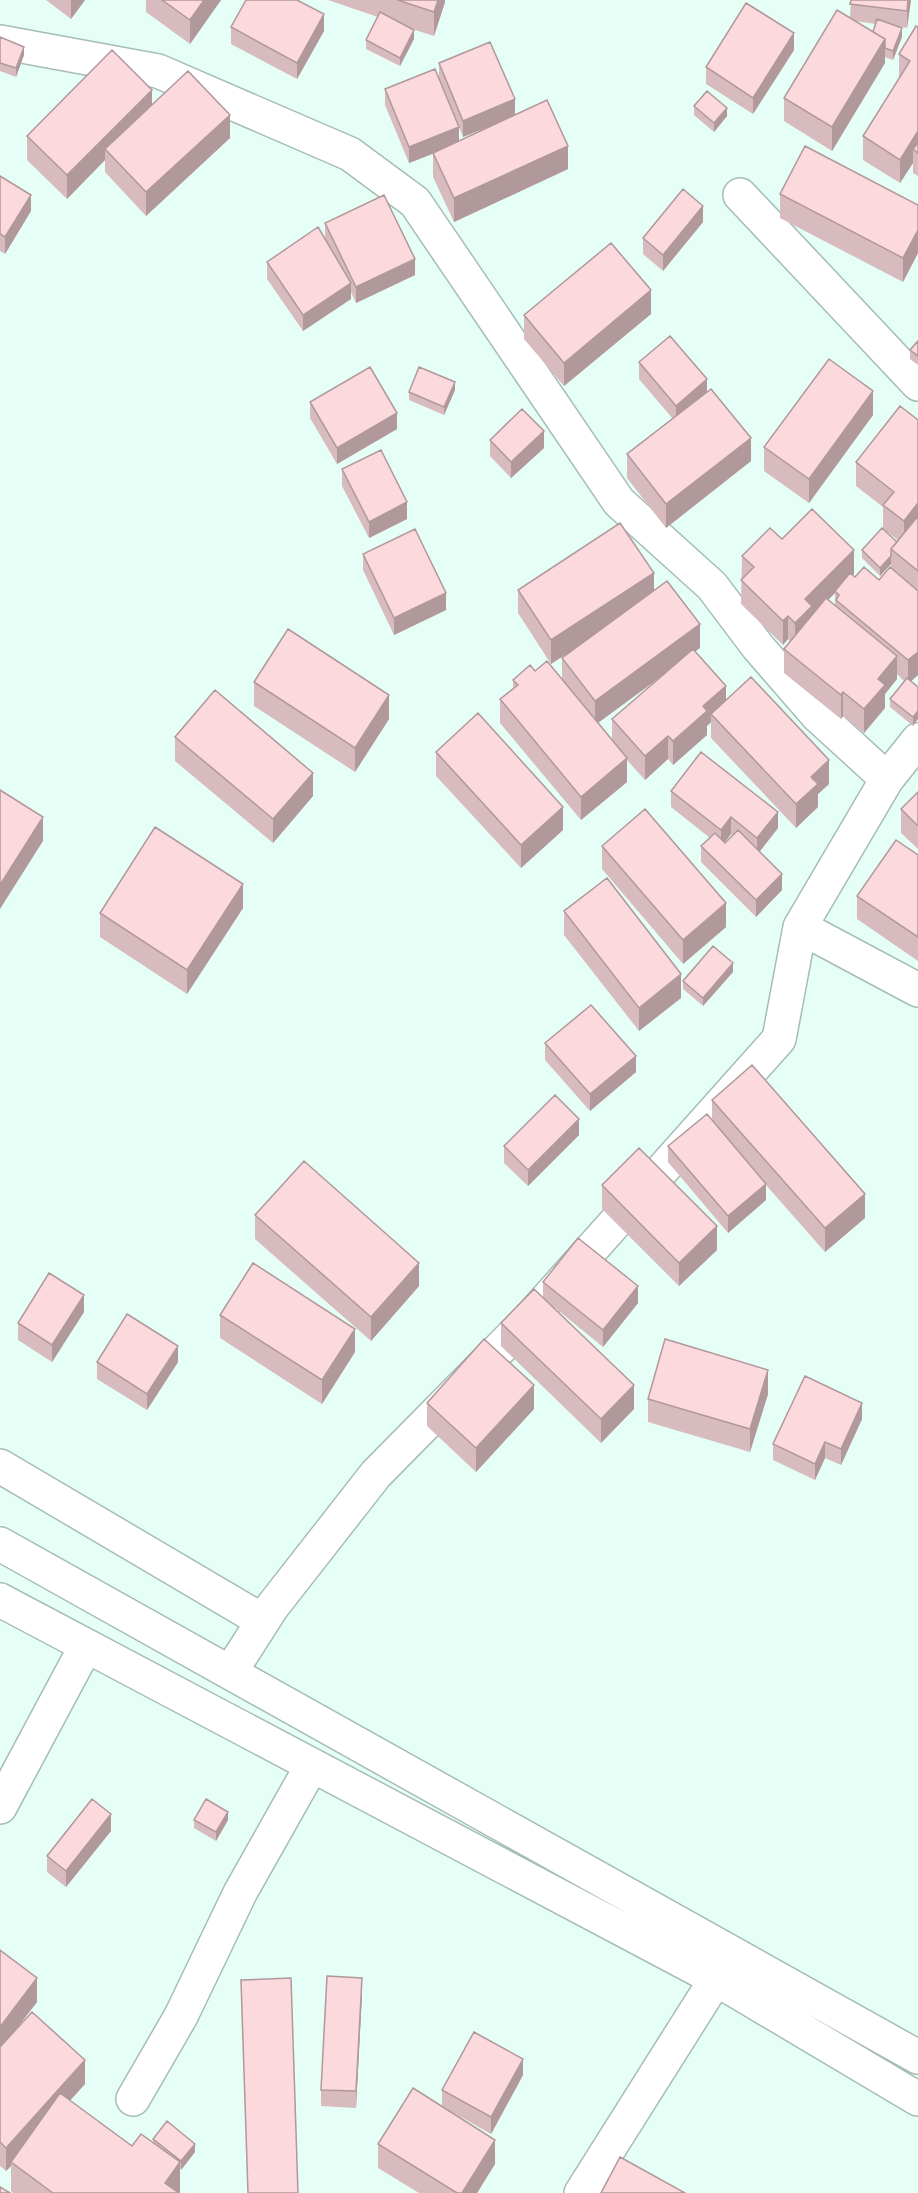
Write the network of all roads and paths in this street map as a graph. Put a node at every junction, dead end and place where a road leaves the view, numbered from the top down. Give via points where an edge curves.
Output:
1 (0, 42) edge
2 (740, 195) dead end
3 (918, 384) edge
4 (918, 740) edge
5 (887, 779) junction
6 (800, 927) junction
7 (918, 990) edge
8 (0, 1466) edge
9 (0, 1544) edge
10 (0, 1600) edge
11 (263, 1621) junction
12 (86, 1646) junction
13 (231, 1671) junction
14 (310, 1767) junction
15 (0, 1807) edge
16 (716, 1980) junction
17 (918, 2057) edge
18 (133, 2099) dead end
19 (918, 2099) edge
20 (581, 2193) edge

1 - 5 main road via 158,71 350,154 415,202 619,502 712,586 817,715
2 - 3 main road
4 - 5 main road
5 - 6 main road
6 - 7 main road
6 - 11 main road via 779,1038 531,1317 376,1474
8 - 11 main road
9 - 13 main road
10 - 12 main road
11 - 13 main road
12 - 14 main road
12 - 15 main road
13 - 17 main road
14 - 16 main road
14 - 18 main road via 240,1893 181,2016
16 - 19 main road
16 - 20 main road

